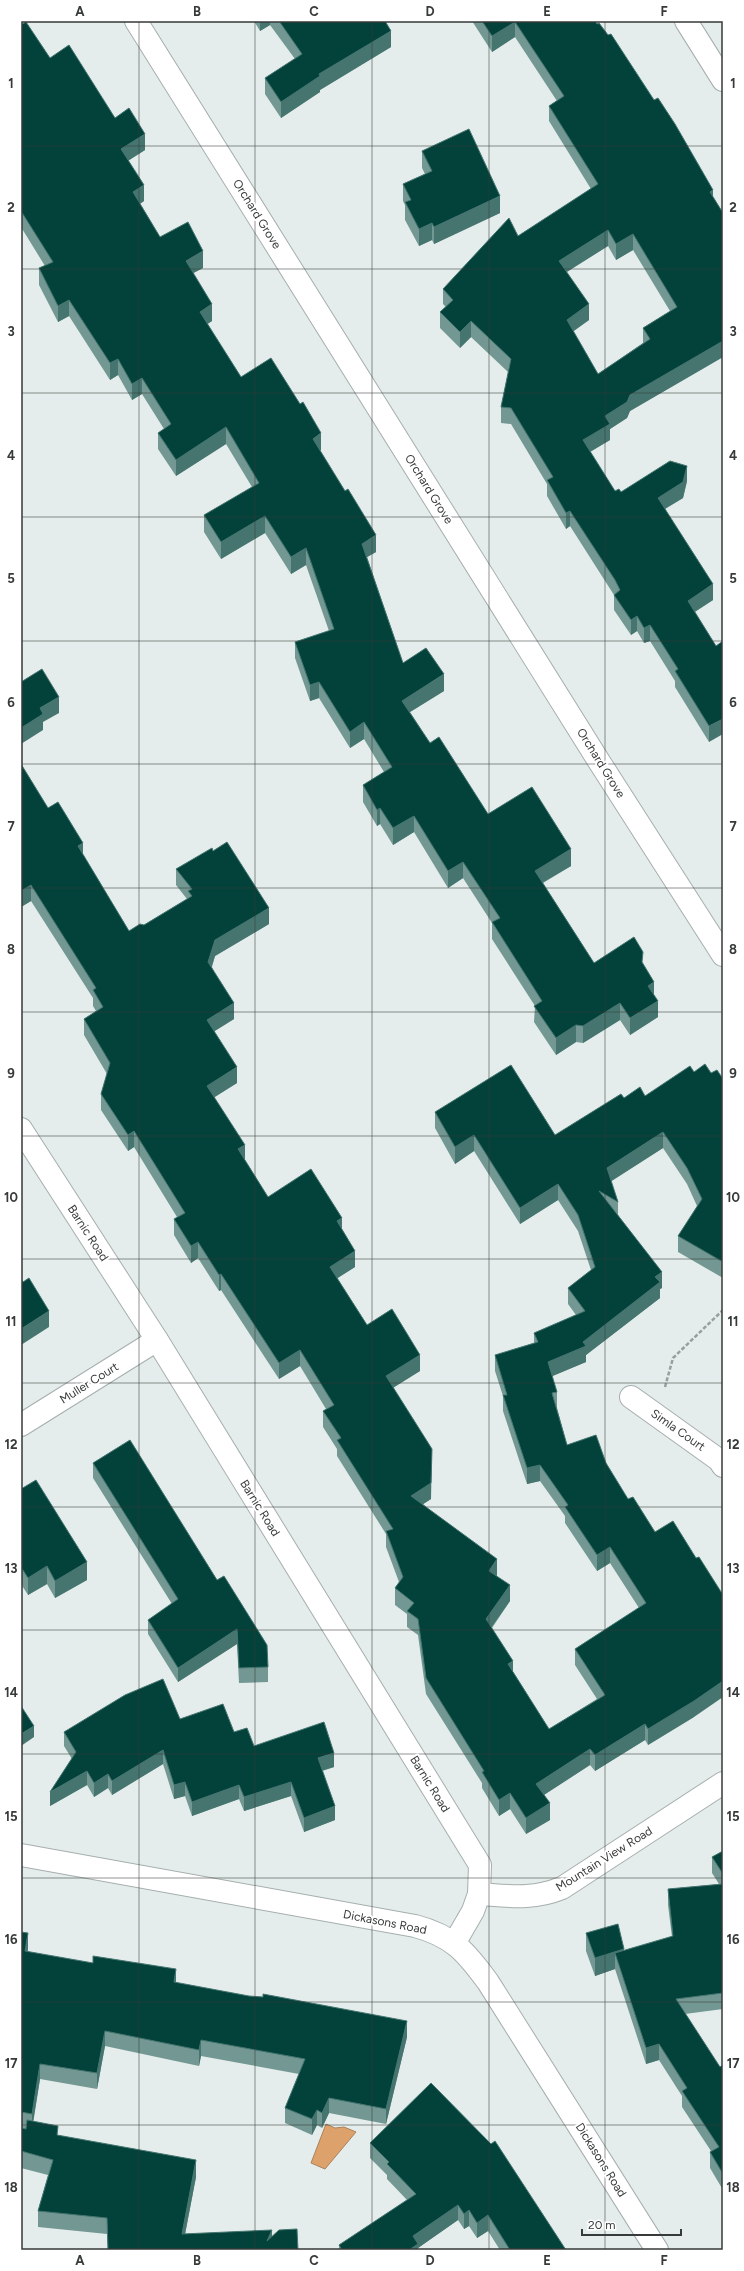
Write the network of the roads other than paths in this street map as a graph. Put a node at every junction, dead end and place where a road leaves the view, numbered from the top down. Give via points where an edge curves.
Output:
1 (136, 21) edge
2 (686, 21) edge
3 (723, 80) edge
4 (723, 955) edge
5 (21, 1129) edge
6 (157, 1340) junction
7 (631, 1397) dead end
8 (21, 1425) edge
9 (723, 1466) edge
10 (723, 1783) edge
11 (21, 1855) edge
12 (479, 1894) junction
13 (455, 1942) junction
14 (657, 2250) edge

1 - 4 street, Orchard Grove
2 - 3 street
5 - 6 street, Barnic Road
6 - 8 street, Muller Court
6 - 12 street, Barnic Road via 480,1865
7 - 9 street, Simla Court via 719,1460
10 - 12 street, Mountain View Road via 562,1888 544,1895 518,1897
11 - 13 street, Dickasons Road via 415,1926 434,1931
12 - 13 street via 473,1911
13 - 14 street, Dickasons Road via 488,1982

